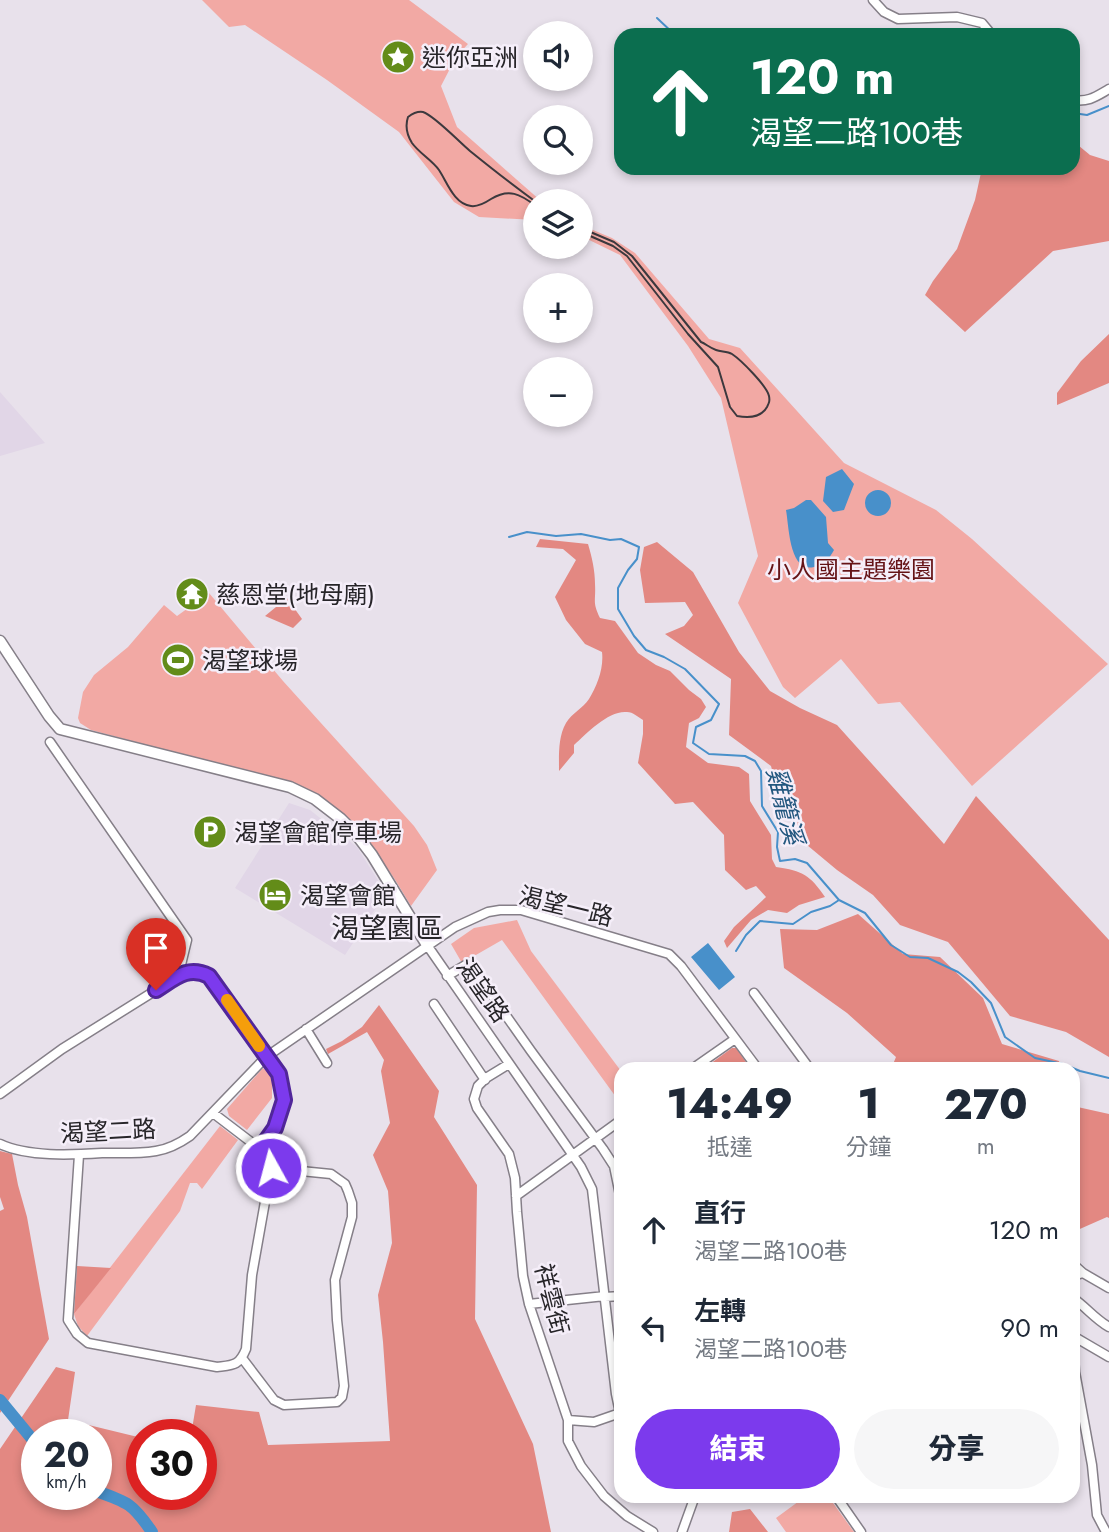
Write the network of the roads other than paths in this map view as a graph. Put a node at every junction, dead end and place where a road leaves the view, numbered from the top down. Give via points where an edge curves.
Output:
1 (873, 0) edge
2 (986, 28) edge
3 (1109, 89) edge
4 (1080, 101) edge
5 (0, 641) edge
6 (50, 742) dead end
7 (627, 942) junction
8 (427, 945) junction
9 (619, 948) dead end
10 (447, 976) junction
11 (178, 977) junction
12 (754, 993) dead end
13 (434, 1003) dead end
14 (306, 1029) junction
15 (735, 1039) junction
16 (266, 1057) junction
17 (702, 1062) edge
18 (753, 1062) edge
19 (805, 1062) edge
20 (327, 1063) dead end
21 (509, 1064) junction
22 (485, 1080) junction
23 (0, 1094) edge
24 (213, 1113) junction
25 (614, 1124) edge
26 (595, 1138) junction
27 (0, 1144) edge
28 (260, 1149) junction
29 (79, 1155) junction
30 (572, 1155) junction
31 (614, 1166) edge
32 (271, 1168) junction
33 (516, 1196) junction
34 (1080, 1270) edge
35 (1083, 1272) junction
36 (1080, 1273) edge
37 (1109, 1288) edge
38 (605, 1296) junction
39 (614, 1296) edge
40 (1080, 1303) edge
41 (529, 1304) junction
42 (1109, 1327) edge
43 (1080, 1340) edge
44 (611, 1350) junction
45 (614, 1350) edge
46 (1109, 1357) edge
47 (242, 1358) junction
48 (614, 1376) edge
49 (1080, 1401) edge
50 (614, 1417) edge
51 (568, 1420) junction
52 (692, 1503) edge
53 (841, 1503) edge
54 (653, 1532) edge
55 (682, 1532) edge
56 (861, 1532) edge
57 (1106, 1532) edge

1 - 2 street via 898,19 957,17
3 - 4 street
5 - 8 street, 渴望路 via 60,729 290,787 315,799 356,834
6 - 11 street via 187,940
7 - 8 street, 渴望一路 via 521,911 500,910 455,927
7 - 9 street
7 - 15 street, 渴望一路 via 669,954
8 - 10 street, 渴望路
8 - 14 street, 渴望一路
10 - 21 street, 渴望路
10 - 26 street via 469,963
11 - 16 street via 192,971 209,976
11 - 23 street via 62,1049
12 - 19 street
13 - 22 street
14 - 16 street, 渴望一路
14 - 20 street
15 - 17 street
15 - 18 street, 渴望一路
16 - 24 street, 渴望二路
16 - 28 street via 279,1074 284,1100 275,1128
21 - 22 street
21 - 30 street, 渴望路
22 - 33 street, 祥雲街 via 474,1099 509,1154
24 - 28 street
24 - 29 street, 渴望二路 via 190,1136 158,1151
25 - 26 street
26 - 30 street
26 - 31 street
27 - 29 street, 渴望二路
28 - 32 street
29 - 47 street via 68,1320 77,1334 88,1343 217,1367 235,1365
30 - 33 street
30 - 38 street, 渴望路 via 592,1189
32 - 47 street
32 - 47 street via 331,1174 345,1184 352,1203 335,1280 342,1397 337,1402 284,1405 274,1400
33 - 41 street, 祥雲街
34 - 35 street
35 - 36 street
35 - 37 street
38 - 39 street
38 - 41 street
38 - 44 street, 渴望路
40 - 42 street
41 - 51 street, 祥雲街
43 - 46 street
44 - 45 street
44 - 48 street, 渴望路
49 - 57 street via 1097,1515
50 - 51 street
51 - 54 street, 祥雲街 via 568,1441 581,1466 604,1496
52 - 55 street
53 - 56 street

